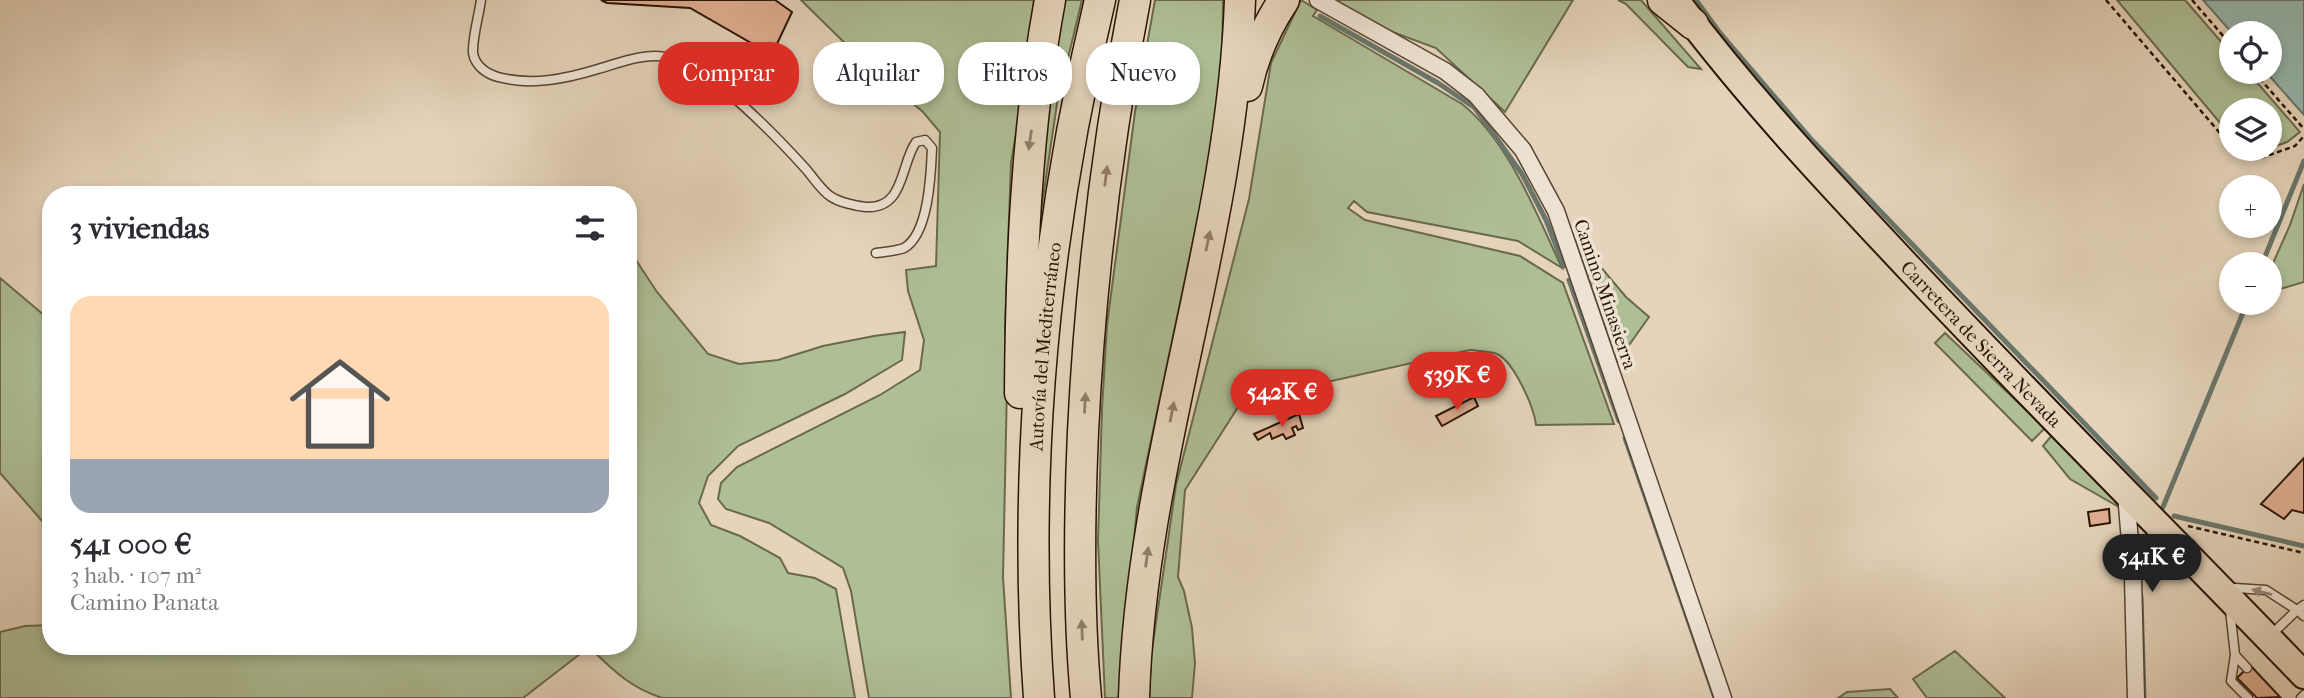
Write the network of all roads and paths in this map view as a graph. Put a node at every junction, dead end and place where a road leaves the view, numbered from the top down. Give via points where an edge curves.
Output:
1 (481, 0) edge
2 (1050, 0) edge
3 (1100, 0) edge
4 (1135, 0) edge
5 (1240, 0) edge
6 (1318, 0) edge
7 (1663, 0) edge
8 (1675, 0) edge
9 (2106, 0) edge
10 (2192, 0) edge
11 (1284, 1) edge
12 (1693, 24) junction
13 (2219, 31) edge
14 (2265, 84) edge
15 (2304, 129) edge
16 (2219, 132) edge
17 (2304, 136) edge
18 (2282, 151) edge
19 (1217, 195) junction
20 (876, 253) dead end
21 (2126, 491) junction
22 (2162, 528) junction
23 (2304, 553) edge
24 (1034, 595) junction
25 (2227, 596) junction
26 (2302, 610) edge
27 (2268, 638) junction
28 (2235, 655) junction
29 (2247, 668) dead end
30 (2304, 675) edge
31 (1039, 698) edge
32 (1086, 698) edge
33 (1134, 698) edge
34 (1723, 698) edge
35 (2136, 698) edge
36 (2248, 698) edge

1 - 20 lane via 473,53 490,75 536,82 630,59 663,57 694,66 736,100 830,196 852,204 880,205 894,196 911,149 925,140 932,148 918,233 904,248
2 -> 24 highway via 1028,156 1021,321 1020,521
3 - 24 highway, Autovía del Mediterráneo via 1071,128 1044,317 1033,511
32 -> 4 highway via 1080,504 1088,339 1118,90
5 - 19 highway
6 - 34 street, Camino Minasierra via 1445,71 1476,95 1523,150 1556,211
7 - 12 highway
8 - 12 highway, Carretera de Sierra Nevada
9 - 16 path
10 - 13 path
11 - 19 highway via 1252,63 1233,158
12 - 21 highway, Carretera de Sierra Nevada via 1842,197
14 - 15 path
17 - 18 path
33 -> 19 highway via 1146,562 1159,479
21 - 22 highway, Carretera de Sierra Nevada
21 - 35 street
22 - 23 path via 2193,525
22 - 25 highway, Carretera de Sierra Nevada
24 - 31 highway, Autovía del Mediterráneo
26 -> 25 lane via 2266,590 2235,588
25 - 27 highway, Carretera de Sierra Nevada
25 - 28 lane
26 - 27 lane
27 - 30 highway, Carretera de Sierra Nevada
28 - 29 lane
28 - 36 lane via 2231,681

